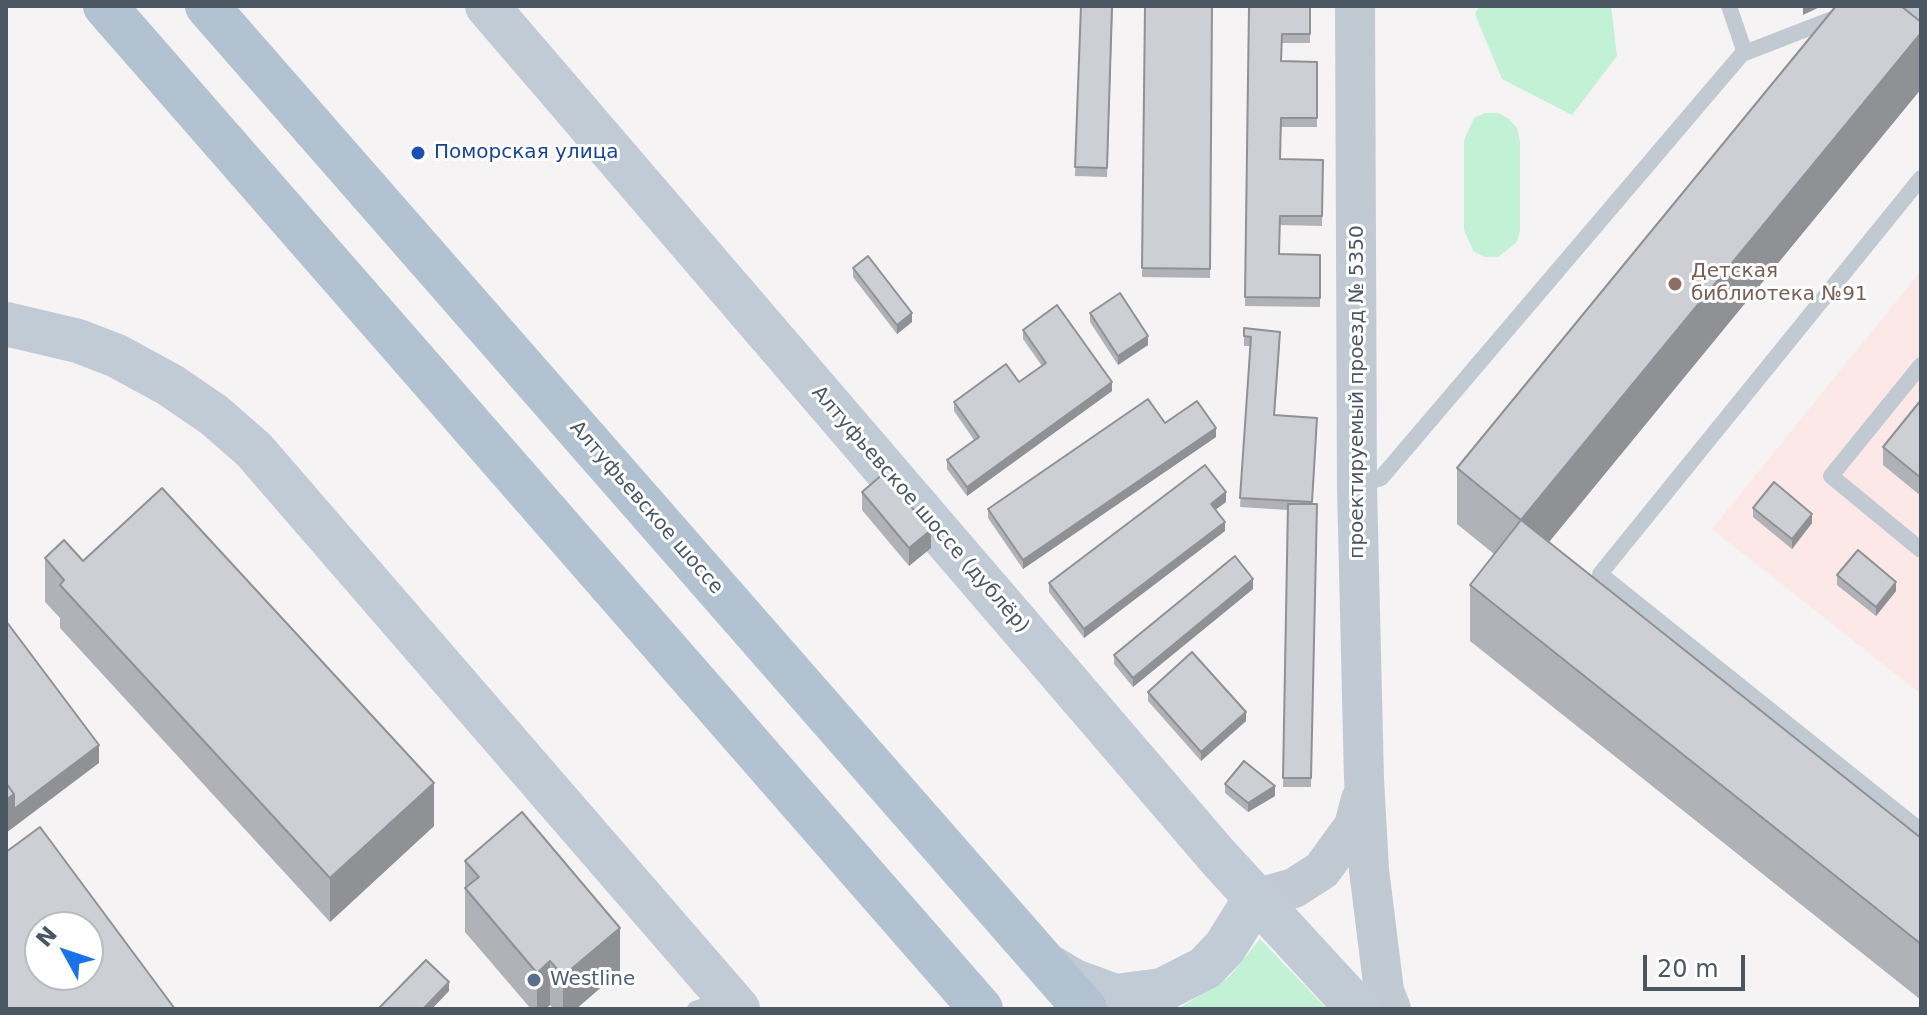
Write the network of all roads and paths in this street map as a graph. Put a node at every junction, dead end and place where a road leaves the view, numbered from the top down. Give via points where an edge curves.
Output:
1 (105, 6) edge
2 (487, 6) edge
3 (1355, 6) edge
4 (1729, 6) edge
5 (1866, 6) edge
6 (1904, 6) edge
7 (212, 13) edge
8 (1921, 20) edge
9 (1745, 53) junction
10 (1921, 178) edge
11 (6, 324) edge
12 (1921, 365) edge
13 (1357, 487) junction
14 (1921, 550) edge
15 (1364, 779) junction
16 (1921, 831) edge
17 (1255, 899) junction
18 (1073, 993) edge
19 (720, 1005) edge
20 (981, 1009) edge
21 (1358, 1009) edge
22 (1391, 1009) edge

1 - 20 main road
2 - 17 main road, Алтуфьевское шоссе (дублёр)
3 - 13 street, проектируемый проезд № 5350
4 - 9 lane
5 - 9 lane
6 - 8 lane
7 - 18 main road, Алтуфьевское шоссе
9 - 13 lane via 1381,478
10 - 16 lane via 1600,574
11 - 19 main road via 117,356 203,407 254,450
12 - 14 lane via 1831,476
13 - 15 street, проектируемый проезд № 5350
15 - 17 street, проектируемый проезд № 5350 via 1354,826 1335,856 1294,888
15 - 22 street, проектируемый проезд № 5350 via 1369,870 1384,991
17 - 18 main road via 1205,968 1162,990 1115,996 1074,981
17 - 21 main road, Алтуфьевское шоссе (дублёр)

